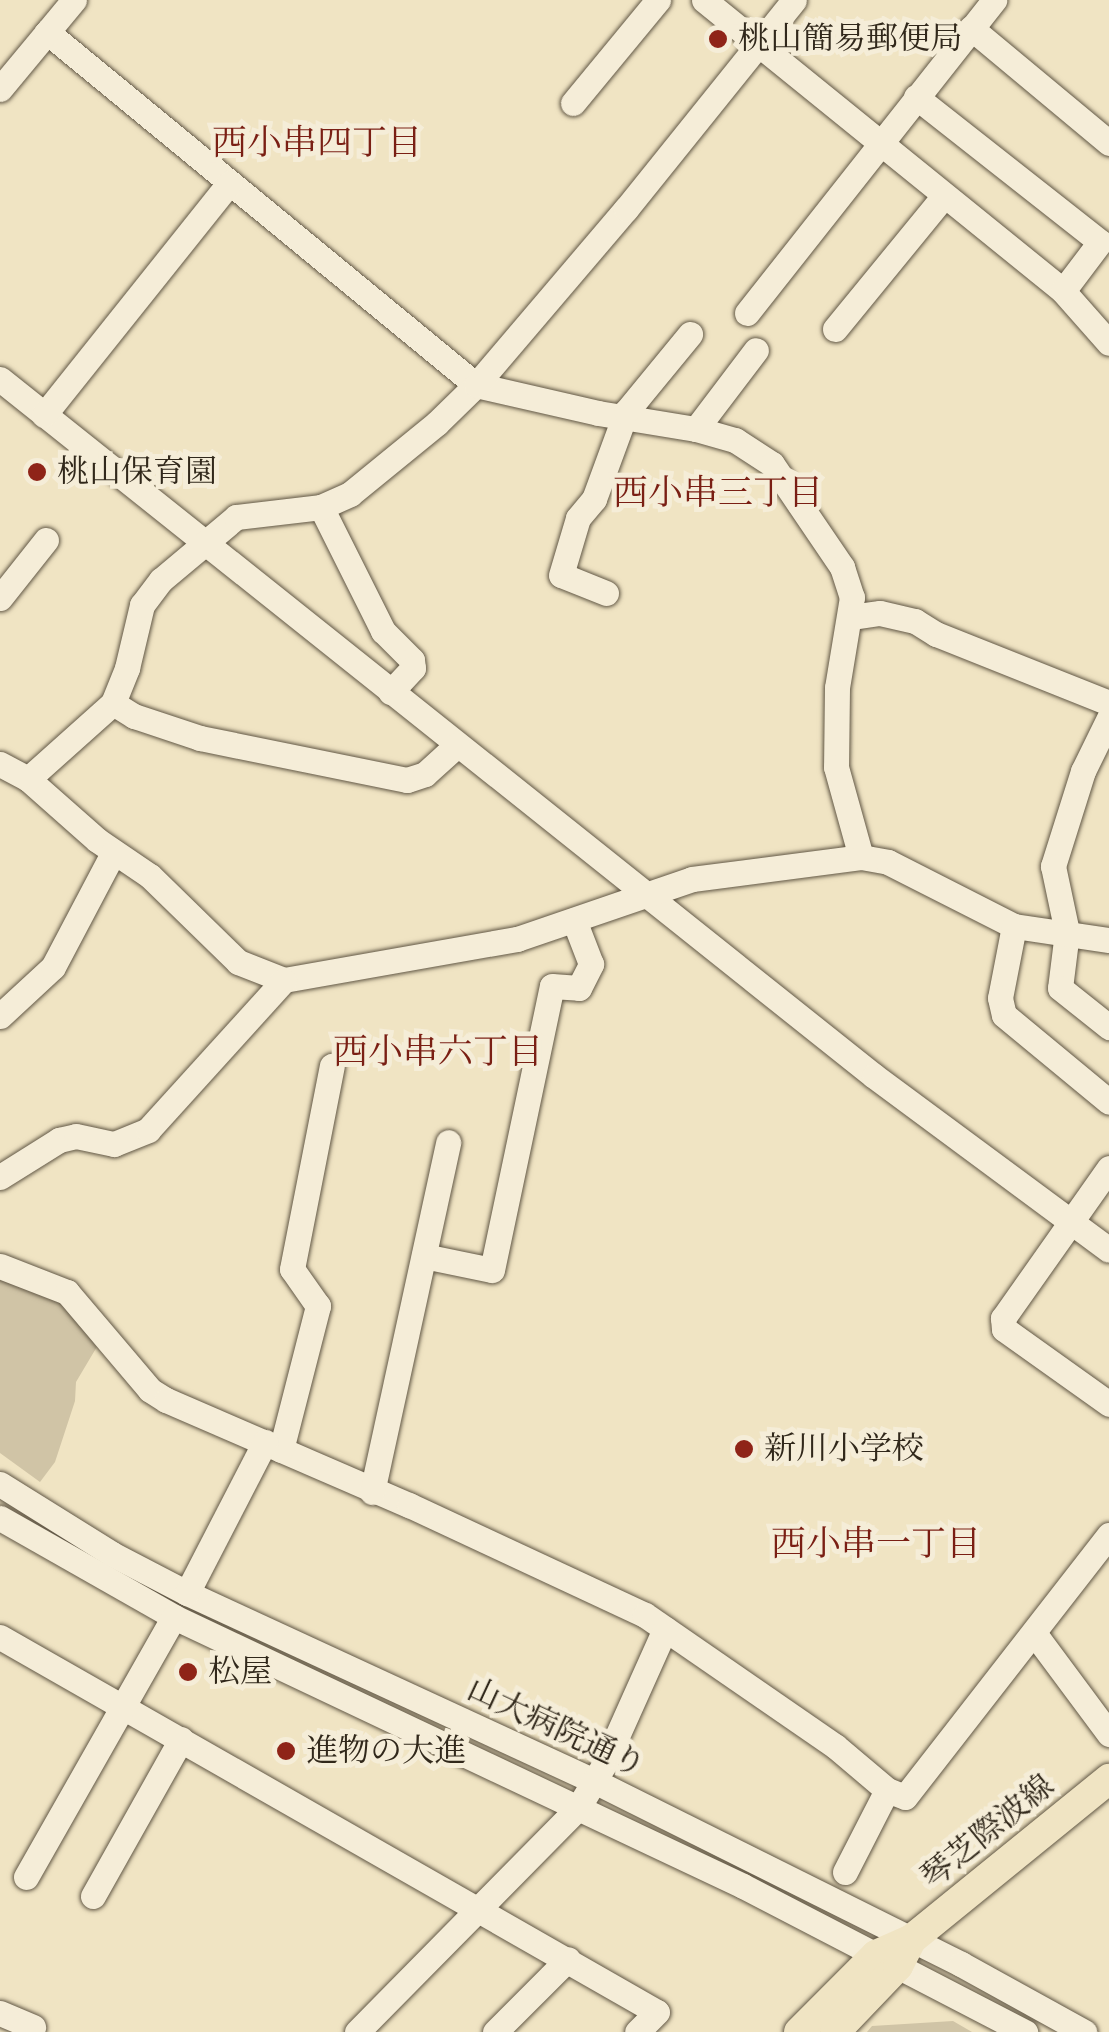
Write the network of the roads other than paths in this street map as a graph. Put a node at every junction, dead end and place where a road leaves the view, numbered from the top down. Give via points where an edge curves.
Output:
1 (74, 0) edge
2 (658, 0) edge
3 (704, 0) edge
4 (794, 0) edge
5 (994, 0) edge
6 (972, 28) junction
7 (47, 32) junction
8 (760, 44) junction
9 (0, 88) edge
10 (916, 97) junction
11 (573, 103) dead end
12 (880, 142) junction
13 (1109, 143) edge
14 (229, 184) junction
15 (943, 197) junction
16 (1063, 291) junction
17 (748, 313) dead end
18 (836, 329) dead end
19 (690, 334) dead end
20 (1109, 343) edge
21 (756, 350) dead end
22 (0, 379) edge
23 (476, 386) junction
24 (44, 414) junction
25 (625, 419) junction
26 (696, 429) junction
27 (321, 507) junction
28 (46, 540) dead end
29 (202, 543) junction
30 (606, 593) dead end
31 (0, 598) edge
32 (851, 617) junction
33 (390, 692) junction
34 (113, 703) junction
35 (1109, 703) edge
36 (1109, 718) edge
37 (457, 745) junction
38 (10, 773) edge
39 (113, 853) junction
40 (861, 857) junction
41 (647, 894) junction
42 (574, 920) junction
43 (1014, 926) junction
44 (1067, 932) junction
45 (1109, 940) edge
46 (284, 980) junction
47 (0, 1016) edge
48 (1109, 1026) edge
49 (332, 1066) dead end
50 (1109, 1102) edge
51 (448, 1142) dead end
52 (1109, 1168) edge
53 (0, 1177) edge
54 (1070, 1222) junction
55 (1109, 1250) edge
56 (424, 1256) junction
57 (0, 1266) edge
58 (1109, 1404) edge
59 (273, 1446) junction
60 (0, 1484) edge
61 (372, 1492) junction
62 (0, 1518) edge
63 (1109, 1536) edge
64 (187, 1592) junction
65 (174, 1617) junction
66 (665, 1629) junction
67 (1034, 1633) junction
68 (0, 1637) edge
69 (123, 1706) junction
70 (1109, 1734) edge
71 (181, 1739) junction
72 (1109, 1780) edge
73 (594, 1781) junction
74 (887, 1790) junction
75 (578, 1808) junction
76 (844, 1872) dead end
77 (26, 1877) dead end
78 (93, 1896) dead end
79 (478, 1908) junction
80 (895, 1953) junction
81 (568, 1959) junction
82 (0, 2013) edge
83 (32, 2028) dead end
84 (358, 2032) edge
85 (495, 2032) edge
86 (637, 2032) edge
87 (799, 2032) edge
88 (835, 2032) edge
89 (1024, 2032) edge
90 (1084, 2032) edge

1 - 7 street
2 - 11 street
3 - 8 street
4 - 8 street
5 - 6 street
6 - 10 street
6 - 13 street
7 - 9 street
7 - 14 street
8 - 12 street
8 - 23 street
10 - 12 street
10 - 16 street via 1100,242
12 - 15 street
12 - 17 street
14 - 23 street
14 - 24 street
15 - 16 street
15 - 18 street
16 - 20 street
19 - 25 street
21 - 26 street
22 - 24 street
23 - 25 street
23 - 27 street via 350,494
24 - 29 street
25 - 26 street
25 - 30 street via 594,498 578,518 561,575
26 - 32 street via 736,440 772,464 842,568
27 - 29 street via 236,517
27 - 33 street via 383,630 412,660 414,668
28 - 31 street
29 - 33 street
29 - 34 street via 142,605
32 - 35 street via 915,620
32 - 40 street via 837,688 836,767
33 - 37 street
34 - 37 street via 200,738 407,780 426,774
34 - 38 street
36 - 44 street via 1083,770 1054,866
37 - 41 street
38 - 39 street
39 - 46 street via 150,876 238,962
39 - 47 street via 53,967
40 - 41 street via 692,879
40 - 43 street via 888,862
41 - 42 street
41 - 54 street
42 - 46 street via 517,939
42 - 56 street via 591,964 579,988 552,986 492,1270
43 - 44 street
43 - 50 street via 1000,998 1004,1015
44 - 45 street
44 - 48 street via 1060,988
46 - 53 street via 148,1130 114,1144 76,1136 59,1140
49 - 59 street via 292,1269 318,1306
51 - 56 street
52 - 54 street
54 - 55 street
54 - 58 street via 1003,1318 1004,1329
56 - 61 street
57 - 59 street via 67,1292 150,1390
59 - 61 street
59 - 64 street
60 - 64 street, 山大病院通り
61 - 66 street
62 - 65 street, 山大病院通り
63 - 67 street
64 - 73 street, 山大病院通り
65 - 69 street
65 - 75 street, 山大病院通り
66 - 73 street
66 - 74 street via 835,1746
67 - 70 street
67 - 74 street via 905,1797
68 - 69 street
69 - 71 street
69 - 77 street
71 - 78 street
71 - 79 street
72 - 80 main road, 琴芝際波線
73 - 75 street
73 - 80 street, 山大病院通り
74 - 76 street
75 - 79 street
75 - 80 street, 山大病院通り
79 - 81 street
79 - 84 street
80 - 87 main road, 琴芝際波線
80 - 88 main road, 琴芝際波線
80 - 89 street, 山大病院通り
80 - 90 street, 山大病院通り
81 - 85 street
81 - 86 street via 658,2012
82 - 83 street

